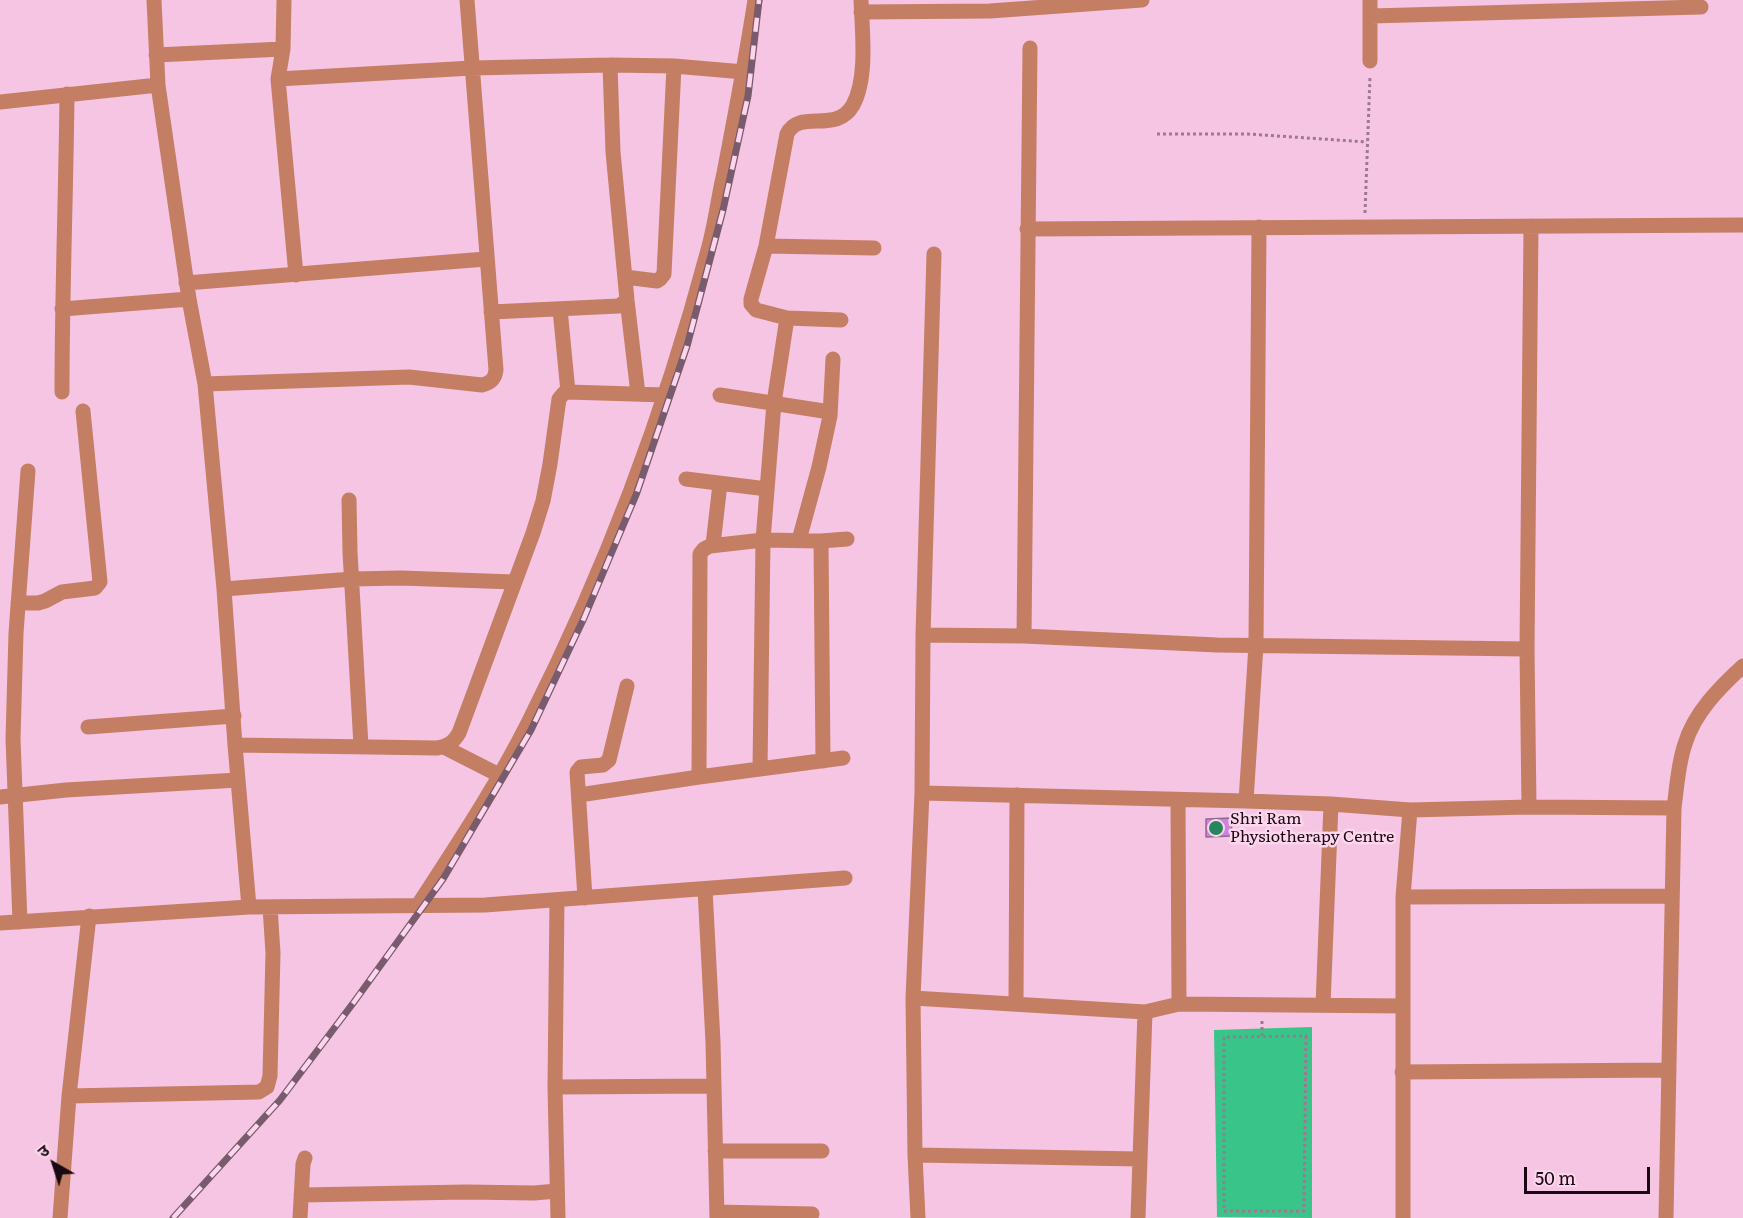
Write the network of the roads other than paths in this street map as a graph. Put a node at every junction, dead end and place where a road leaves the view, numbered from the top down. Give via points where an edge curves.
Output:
1 (154, 0) edge
2 (285, 0) edge
3 (467, 0) edge
4 (755, 0) edge
5 (1142, 0) edge
6 (1370, 0) edge
7 (861, 6) edge
8 (1701, 7) dead end
9 (1371, 16) junction
10 (1029, 48) dead end
11 (284, 49) junction
12 (156, 56) junction
13 (1370, 61) road end
14 (610, 65) junction
15 (674, 66) junction
16 (472, 68) junction
17 (744, 72) junction
18 (278, 79) junction
19 (158, 84) junction
20 (67, 94) junction
21 (0, 102) edge
22 (1743, 225) edge
23 (1531, 226) junction
24 (1259, 227) junction
25 (1027, 229) junction
26 (766, 246) junction
27 (874, 248) dead end
28 (934, 254) dead end
29 (486, 259) junction
30 (296, 274) junction
31 (625, 276) junction
32 (186, 283) junction
33 (189, 299) junction
34 (627, 300) junction
35 (62, 309) junction
36 (560, 309) junction
37 (491, 312) junction
38 (787, 318) junction
39 (841, 320) dead end
40 (833, 359) dead end
41 (205, 384) junction
42 (62, 392) dead end
43 (568, 392) junction
44 (638, 394) junction
45 (665, 395) junction
46 (720, 395) dead end
47 (774, 403) junction
48 (83, 411) dead end
49 (831, 412) junction
50 (28, 471) dead end
51 (686, 479) dead end
52 (720, 484) junction
53 (767, 489) junction
54 (348, 500) dead end
55 (847, 539) dead end
56 (763, 540) junction
57 (799, 540) junction
58 (820, 541) junction
59 (713, 545) junction
60 (352, 579) junction
61 (514, 582) junction
62 (224, 589) junction
63 (18, 603) junction
64 (923, 635) junction
65 (1024, 636) junction
66 (1256, 645) junction
67 (1527, 649) junction
68 (1743, 666) edge
69 (627, 686) dead end
70 (234, 717) junction
71 (88, 727) dead end
72 (235, 745) junction
73 (361, 746) junction
74 (444, 747) junction
75 (843, 758) dead end
76 (823, 760) junction
77 (760, 769) junction
78 (499, 776) junction
79 (699, 777) junction
80 (238, 780) junction
81 (922, 794) junction
82 (579, 795) junction
83 (1017, 795) junction
84 (7, 796) edge
85 (1178, 801) junction
86 (1246, 801) junction
87 (1330, 804) junction
88 (1529, 807) junction
89 (1674, 808) junction
90 (1410, 810) junction
91 (844, 878) dead end
92 (705, 889) junction
93 (1672, 896) junction
94 (1403, 897) junction
95 (585, 898) junction
96 (557, 900) junction
97 (418, 905) junction
98 (249, 907) junction
99 (270, 907) junction
100 (89, 916) junction
101 (20, 922) junction
102 (0, 924) edge
103 (913, 998) junction
104 (1016, 1004) junction
105 (1179, 1004) junction
106 (1323, 1005) junction
107 (1403, 1006) junction
108 (1145, 1012) junction
109 (1669, 1070) junction
110 (1402, 1072) junction
111 (714, 1086) junction
112 (555, 1087) junction
113 (69, 1096) junction
114 (716, 1150) junction
115 (822, 1150) dead end
116 (915, 1155) junction
117 (305, 1158) dead end
118 (1139, 1159) junction
119 (557, 1191) junction
120 (301, 1195) junction
121 (812, 1214) dead end
122 (717, 1215) edge
123 (60, 1218) edge
124 (300, 1218) edge
125 (558, 1218) edge
126 (918, 1218) edge
127 (1138, 1218) edge
128 (1403, 1218) edge
129 (1666, 1218) edge

1 - 12 street
2 - 11 street
3 - 16 street
4 - 17 street
5 - 7 street via 990,11
6 - 9 street
7 - 26 street via 861,86 854,104 838,120 796,123 789,130
8 - 9 street
9 - 13 street
10 - 25 street
11 - 12 street
11 - 18 street
12 - 19 street
14 - 15 street
14 - 16 street
14 - 31 street via 613,152
15 - 17 street
15 - 31 street via 664,274 657,281
16 - 18 street
16 - 29 street
17 - 45 street via 708,248
18 - 30 street
19 - 20 street
19 - 32 street
20 - 21 street
20 - 35 street
22 - 23 street
23 - 24 street
23 - 67 street
24 - 25 street
24 - 66 street
25 - 65 street
26 - 27 street
26 - 38 street via 751,304 756,310
28 - 64 street
29 - 30 street
29 - 37 street
30 - 32 street
31 - 34 street
32 - 33 street
33 - 35 street
33 - 41 street
34 - 36 street via 619,306
34 - 44 street
35 - 42 street
36 - 37 street
36 - 43 street
37 - 41 street via 496,370 487,384 391,377
38 - 39 street
38 - 47 street
40 - 49 street
41 - 62 street
43 - 44 street
43 - 61 street via 559,399 543,501
44 - 45 street
45 - 78 street via 636,478 570,636
46 - 47 street
47 - 49 street
47 - 53 street
48 - 63 street via 100,582 95,588 62,592 45,601
49 - 57 street
50 - 63 street
51 - 52 street
52 - 53 street
52 - 59 street
53 - 56 street
54 - 60 street
55 - 58 street
56 - 57 street
56 - 59 street
56 - 77 street
57 - 58 street
58 - 76 street
59 - 79 street via 700,554
60 - 61 street
60 - 62 street
60 - 73 street
61 - 74 street via 459,733
62 - 70 street
63 - 84 street
64 - 65 street
64 - 81 street
65 - 66 street
66 - 67 street
66 - 86 street
67 - 88 street
68 - 89 street via 1694,722 1685,741
69 - 82 street via 610,758 603,765 579,768
70 - 71 street
70 - 72 street
72 - 73 street
72 - 80 street
73 - 74 street
74 - 78 street
75 - 76 street
76 - 77 street
77 - 79 street
78 - 97 street
79 - 82 street
80 - 84 street
80 - 98 street
81 - 83 street
81 - 103 street
82 - 95 street
83 - 85 street
83 - 104 street
84 - 101 street
85 - 86 street
85 - 105 street
86 - 87 street
87 - 90 street
87 - 106 street
88 - 89 street
88 - 90 street
89 - 93 street
90 - 94 street
91 - 92 street
92 - 95 street
92 - 111 street
93 - 94 street
93 - 109 street
94 - 107 street
95 - 96 street
96 - 97 street
96 - 112 street
97 - 99 street
98 - 99 street
98 - 100 street
99 - 113 street via 273,992 267,1087 259,1092
100 - 101 street
100 - 113 street
101 - 102 street
103 - 104 street
103 - 116 street
104 - 108 street
105 - 106 street
105 - 108 street
106 - 107 street
107 - 110 street
108 - 118 street
109 - 110 street
109 - 129 street
110 - 128 street
111 - 112 street
111 - 114 street
112 - 119 street
113 - 123 street
114 - 115 street
114 - 122 street
116 - 118 street
116 - 126 street
117 - 120 street
118 - 127 street
119 - 120 street
119 - 125 street
120 - 124 street
121 - 122 street

